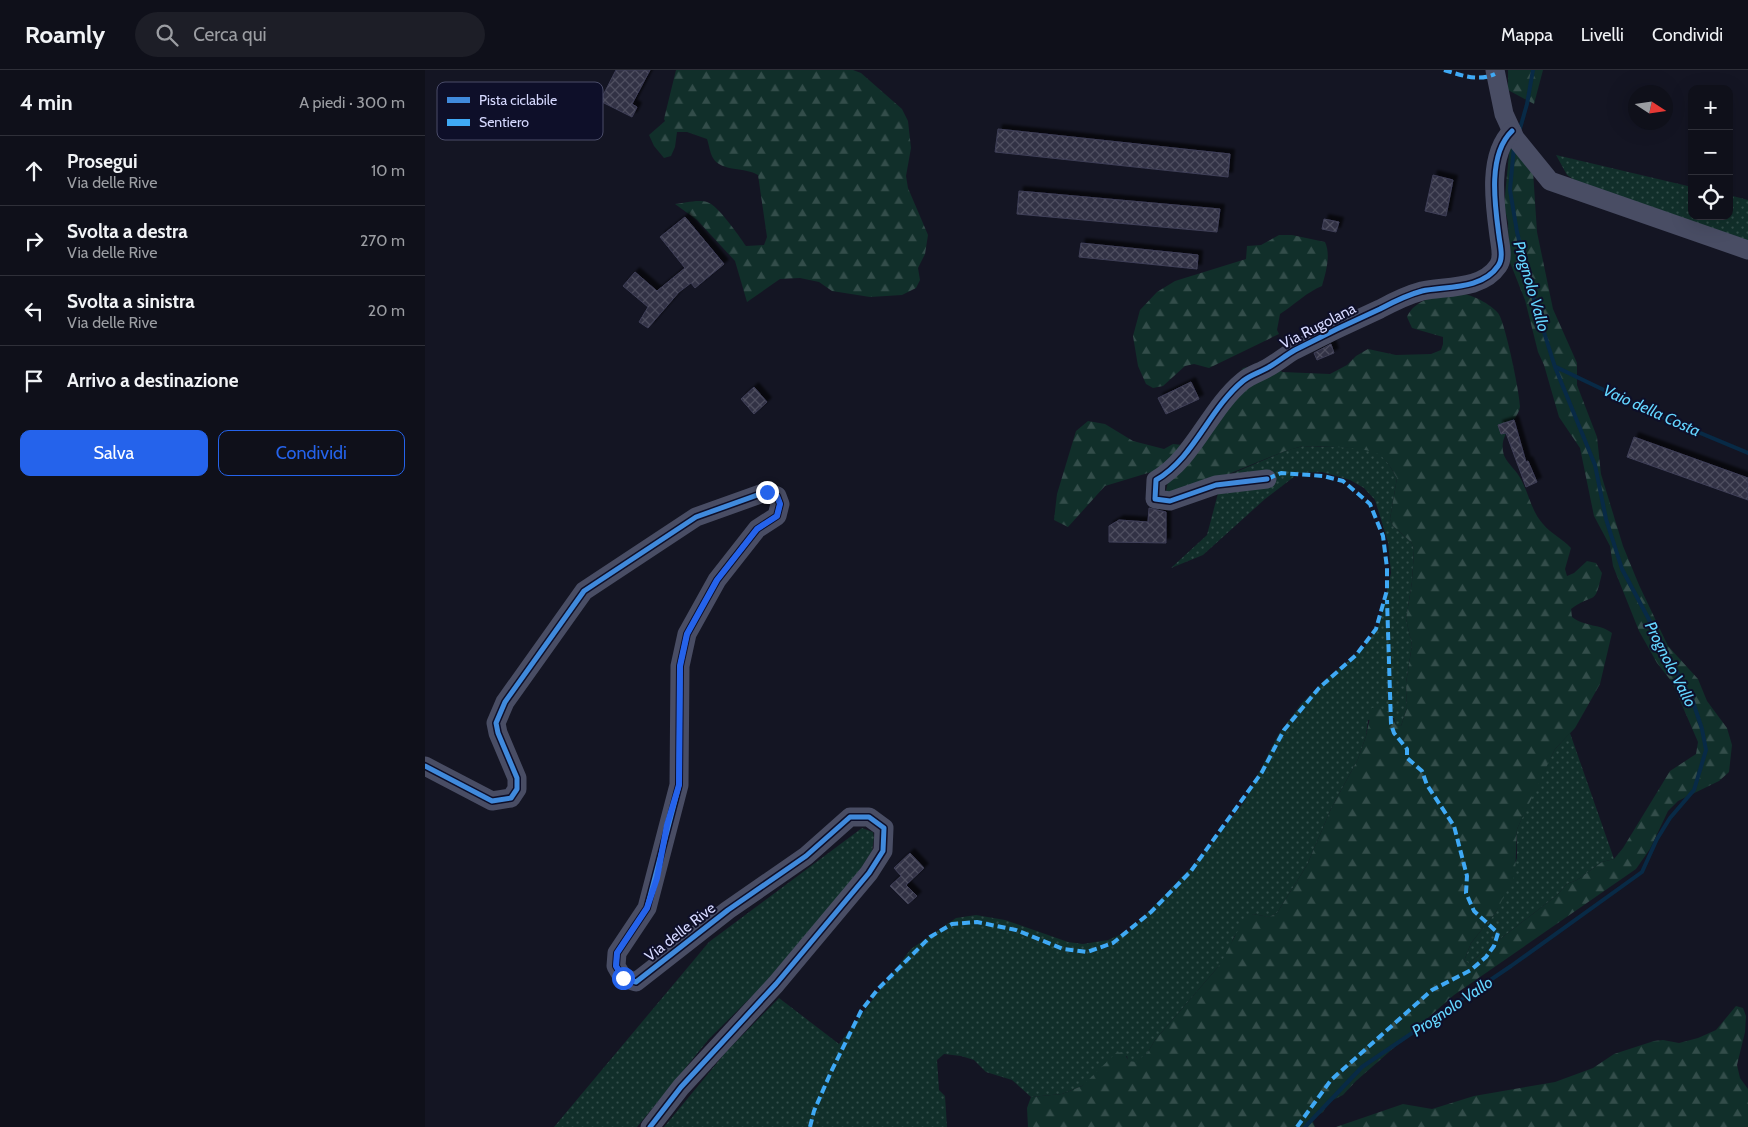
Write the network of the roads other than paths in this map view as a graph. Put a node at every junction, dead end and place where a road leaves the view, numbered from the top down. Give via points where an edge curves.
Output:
1 (1495, 70) edge
2 (1512, 132) junction
3 (1748, 250) edge
4 (1267, 479) dead end
5 (425, 766) edge
6 (650, 1127) edge

1 - 2 street via 1504,114
2 - 3 street via 1550,181
2 - 4 street, Via Rugolana via 1503,139 1496,173 1494,196 1501,255 1499,266 1464,287 1421,292 1393,302 1292,351 1243,380 1183,456 1156,480 1155,499 1170,502 1216,485
5 - 6 street, Via delle Rive via 493,801 511,798 517,789 517,778 496,723 505,702 584,591 696,517 767,492 777,496 780,504 777,516 757,529 717,580 687,634 680,666 679,785 647,908 617,953 616,966 623,978 636,982 728,910 806,856 850,817 869,817 884,828 883,851 788,969 681,1087

